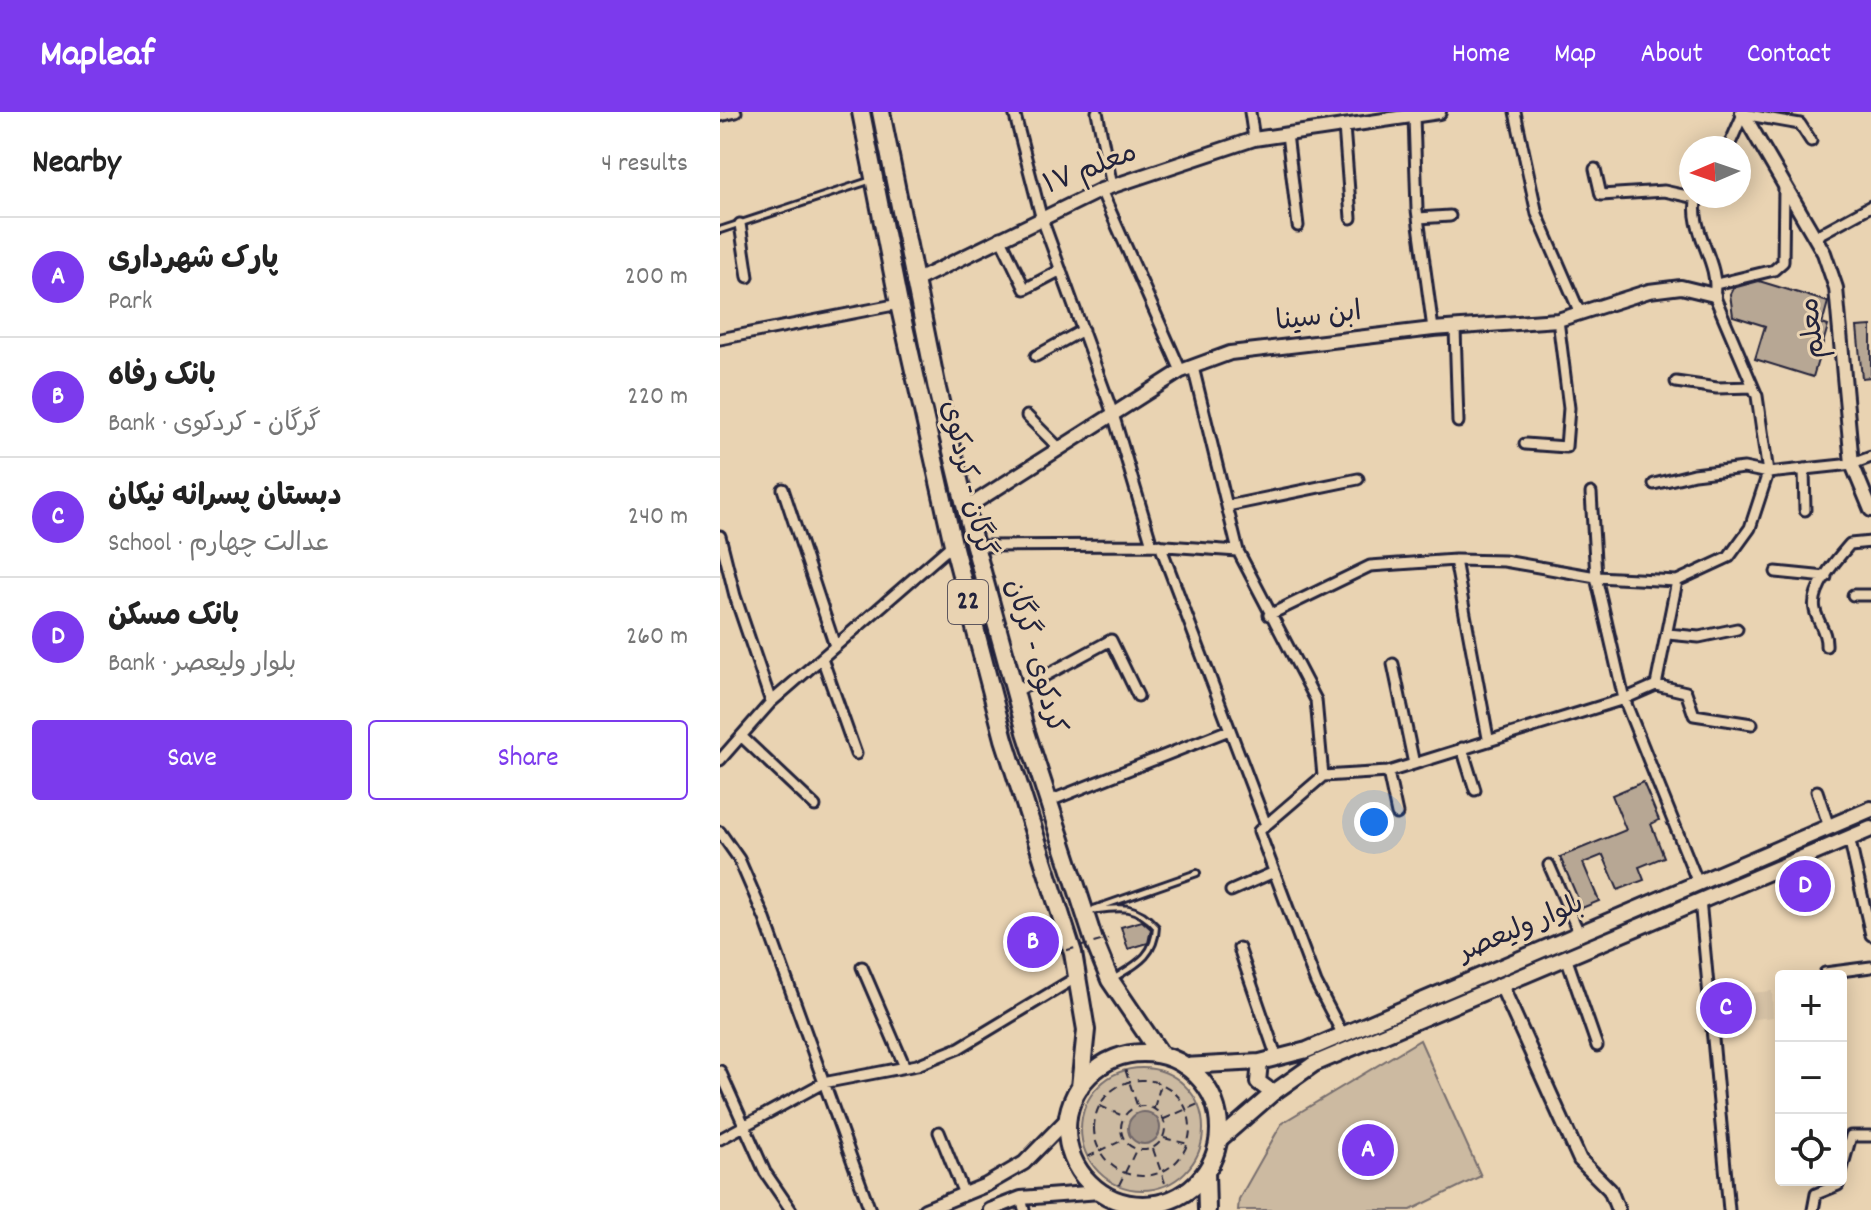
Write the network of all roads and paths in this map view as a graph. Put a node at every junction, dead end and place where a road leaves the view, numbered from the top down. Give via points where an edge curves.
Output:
1 (736, 112) edge
2 (861, 112) edge
3 (881, 112) edge
4 (1014, 112) edge
5 (1097, 112) edge
6 (1250, 112) edge
7 (1439, 112) edge
8 (1515, 112) edge
9 (1743, 113) edge
10 (720, 116) edge
11 (1390, 116) edge
12 (1414, 116) junction
13 (1344, 126) junction
14 (1287, 134) junction
15 (1733, 136) edge
16 (1254, 139) junction
17 (1811, 141) dead end
18 (1595, 169) dead end
19 (874, 180) junction
20 (1784, 187) junction
21 (1106, 188) junction
22 (1679, 194) edge
23 (1871, 206) edge
24 (1695, 208) edge
25 (1041, 216) junction
26 (1450, 216) dead end
27 (1351, 218) dead end
28 (1418, 218) junction
29 (740, 224) junction
30 (1298, 226) dead end
31 (720, 230) edge
32 (1000, 237) junction
33 (1814, 237) junction
34 (1061, 270) junction
35 (748, 277) dead end
36 (913, 282) junction
37 (1715, 289) junction
38 (899, 304) junction
39 (1580, 313) junction
40 (1558, 320) junction
41 (1455, 328) junction
42 (1433, 329) junction
43 (1083, 330) junction
44 (720, 339) edge
45 (1036, 356) dead end
46 (1187, 369) junction
47 (1676, 382) dead end
48 (1753, 387) junction
49 (1113, 414) junction
50 (1027, 416) dead end
51 (1458, 422) dead end
52 (1525, 444) dead end
53 (1059, 448) junction
54 (1871, 457) edge
55 (1852, 464) junction
56 (1804, 469) junction
57 (1768, 473) junction
58 (1358, 479) dead end
59 (1654, 484) dead end
60 (783, 489) dead end
61 (1591, 493) dead end
62 (1227, 506) junction
63 (966, 508) junction
64 (1805, 510) dead end
65 (1871, 510) edge
66 (720, 536) edge
67 (1871, 542) edge
68 (953, 544) junction
69 (1156, 545) junction
70 (975, 546) junction
71 (1238, 551) junction
72 (1455, 560) junction
73 (1776, 572) dead end
74 (1596, 577) junction
75 (1826, 577) junction
76 (1677, 581) junction
77 (1853, 595) dead end
78 (1871, 595) edge
79 (1269, 615) junction
80 (1737, 629) dead end
81 (1668, 634) junction
82 (835, 646) junction
83 (1826, 646) dead end
84 (822, 658) junction
85 (1393, 664) dead end
86 (1656, 685) junction
87 (1015, 692) junction
88 (1138, 696) dead end
89 (1624, 699) junction
90 (771, 702) junction
91 (1752, 724) dead end
92 (1229, 730) junction
93 (741, 736) junction
94 (1488, 738) junction
95 (1462, 748) junction
96 (856, 754) dead end
97 (720, 760) edge
98 (1414, 764) junction
99 (1388, 772) junction
100 (1323, 776) junction
101 (1475, 790) dead end
102 (1817, 791) dead end
103 (1047, 802) junction
104 (815, 806) dead end
105 (1871, 809) edge
106 (1397, 814) dead end
107 (1266, 825) junction
108 (1829, 827) junction
109 (1871, 829) edge
110 (720, 832) edge
111 (1849, 837) junction
112 (1549, 865) dead end
113 (1197, 873) dead end
114 (1272, 873) junction
115 (1698, 883) junction
116 (1231, 891) dead end
117 (1700, 900) junction
118 (1085, 912) junction
119 (1579, 933) junction
120 (1871, 935) edge
121 (1047, 939) dead end
122 (1108, 939) dead end
123 (1239, 948) dead end
124 (1566, 957) junction
125 (862, 967) dead end
126 (1871, 967) edge
127 (1847, 970) edge
128 (1077, 977) junction
129 (1110, 980) junction
130 (1501, 985) junction
131 (1343, 1035) junction
132 (1597, 1046) dead end
133 (1161, 1055) junction
134 (1121, 1057) junction
135 (1277, 1058) junction
136 (1260, 1062) junction
137 (1184, 1066) junction
138 (905, 1067) junction
139 (720, 1071) edge
140 (1129, 1082) junction
141 (823, 1083) junction
142 (1161, 1084) junction
143 (1080, 1087) junction
144 (1273, 1093) junction
145 (1212, 1098) junction
146 (1100, 1106) junction
147 (1138, 1107) junction
148 (1154, 1109) junction
149 (1187, 1110) junction
150 (1124, 1117) junction
151 (1068, 1118) junction
152 (1163, 1120) junction
153 (743, 1126) junction
154 (939, 1132) dead end
155 (1871, 1136) edge
156 (1163, 1137) junction
157 (720, 1139) edge
158 (1124, 1139) junction
159 (1218, 1141) junction
160 (1188, 1144) junction
161 (1153, 1148) junction
162 (1136, 1149) junction
163 (1100, 1150) junction
164 (1847, 1150) edge
165 (1075, 1163) junction
166 (1161, 1172) junction
167 (1206, 1172) junction
168 (1125, 1173) junction
169 (1119, 1185) dead end
170 (1836, 1186) edge
171 (1100, 1192) junction
172 (964, 1194) junction
173 (1171, 1200) junction
174 (1023, 1204) edge
175 (1129, 1206) edge
176 (791, 1210) edge
177 (870, 1210) edge
178 (925, 1210) edge
179 (990, 1210) edge
180 (1207, 1210) edge
181 (1618, 1210) edge
182 (1729, 1210) edge
183 (1813, 1210) edge

1 - 10 street
2 - 19 highway, گرگان - کردکوی / 22
3 - 36 highway, کردکوی - گرگان / 22
4 - 25 street
5 - 21 street
6 - 16 street
7 - 12 street, معلم ۱۷
8 - 39 street via 1537,214
9 - 15 street
9 - 17 street via 1800,124
9 - 20 street, معلم
11 - 12 street, معلم ۱۷
11 - 13 street, معلم ۱۷
12 - 28 street
13 - 14 street, معلم ۱۷
13 - 27 street
14 - 16 street, معلم ۱۷
14 - 30 street
16 - 21 street, معلم ۱۷
18 - 22 street via 1601,195
19 - 29 lane
19 - 38 highway, گرگان - کردکوی / 22
20 - 33 street, معلم
20 - 37 street via 1783,262 1774,270
21 - 25 street, معلم ۱۷
21 - 46 street
23 - 33 street
24 - 37 street
25 - 32 street, معلم ۱۷
25 - 34 street
26 - 28 street
28 - 42 street
29 - 31 lane
29 - 35 street
32 - 34 street via 1025,289
32 - 36 street, معلم ۱۷
33 - 55 street, معلم via 1836,288
34 - 43 street
36 - 63 highway, کردکوی - گرگان / 22
37 - 39 street, ابن سینا via 1649,291
37 - 48 street
38 - 44 street
38 - 68 highway, گرگان - کردکوی / 22
39 - 40 street, ابن سینا
40 - 41 street, ابن سینا
40 - 52 street via 1569,408 1566,447
41 - 42 street, ابن سینا
41 - 51 street
42 - 46 street, ابن سینا via 1230,353
43 - 45 street
43 - 49 street
46 - 49 street, ابن سینا
46 - 62 street
47 - 48 street
48 - 57 street
49 - 53 street, ابن سینا
49 - 69 street
50 - 53 street
53 - 63 street, ابن سینا
54 - 55 street
55 - 56 street
55 - 65 street, معلم
56 - 57 street
56 - 64 street
57 - 59 street via 1744,468
57 - 76 street via 1750,528 1729,557
58 - 62 street
60 - 82 street
61 - 74 street
62 - 71 street
63 - 70 highway, کردکوی - گرگان / 22
66 - 90 street
67 - 75 street via 1850,544
68 - 82 street
68 - 128 highway, گرگان - کردکوی / 22 via 1004,739
69 - 70 street
69 - 71 street
69 - 92 street
70 - 87 highway, کردکوی - گرگان / 22
71 - 79 street
72 - 74 street via 1504,561
72 - 79 street via 1370,566
72 - 94 street
73 - 75 street
74 - 76 street
74 - 89 street
75 - 83 street via 1814,608
76 - 81 street
77 - 78 street
79 - 100 street via 1316,700
80 - 81 street via 1699,637
81 - 86 street
82 - 84 street
84 - 90 street
84 - 96 street
85 - 98 street
86 - 89 street
86 - 91 street via 1686,692 1694,715
87 - 88 street via 1111,640
87 - 103 highway, کردکوی - گرگان / 22
89 - 94 street
89 - 115 street
90 - 93 street
92 - 103 street
92 - 107 street
93 - 97 street
93 - 104 street
94 - 95 street
95 - 98 street
95 - 101 street
98 - 99 street
99 - 100 street
99 - 106 street
100 - 107 street
102 - 108 street
103 - 118 highway, کردکوی - گرگان / 22
105 - 108 main road, بلوار ولیعصر
107 - 114 street via 1259,831
108 - 115 main road, بلوار ولیعصر
109 - 111 main road, بلوار ولیعصر
110 - 141 street via 739,859 765,919
111 - 117 main road, بلوار ولیعصر
111 - 120 street
112 - 119 street
113 - 118 lane
114 - 116 street
114 - 131 street
115 - 119 main road, بلوار ولیعصر
117 - 124 main road, بلوار ولیعصر
117 - 182 street
118 - 129 highway, کردکوی - گرگان / 22
118 - 129 lane via 1119,907 1143,912 1156,927 1153,946 1143,960
119 - 131 main road, بلوار ولیعصر
121 - 122 path, bridge via 1053,954
123 - 135 street
124 - 130 main road, بلوار ولیعصر
124 - 132 street
125 - 138 street
126 - 127 street
128 - 138 street via 959,1048
128 - 143 highway, گرگان - کردکوی / 22 via 1086,1030
129 - 133 highway, کردکوی - گرگان / 22
130 - 144 main road, بلوار ولیعصر via 1314,1064
130 - 181 street via 1580,1160 1610,1190
131 - 135 main road, بلوار ولیعصر
133 - 134 highway
133 - 137 highway
134 - 140 path
134 - 143 highway, 22 via 1098,1068
135 - 136 main road, بلوار ولیعصر
136 - 137 main road, بلوار ولیعصر
136 - 144 main road via 1258,1082
137 - 145 highway
138 - 141 street
139 - 153 street
140 - 142 path
140 - 146 path via 1107,1095
140 - 147 path
141 - 153 street
141 - 177 street
142 - 148 path
142 - 149 path
143 - 151 highway, 22
144 - 159 main road, بلوار ولیعصر
145 - 149 path
145 - 159 highway
146 - 150 path
146 - 163 path via 1095,1128
147 - 148 path
147 - 150 path
148 - 152 path
149 - 152 path
149 - 160 path
150 - 158 path
151 - 165 highway, 22
151 - 172 street via 1024,1163
152 - 156 path
153 - 157 street
153 - 176 street
154 - 172 street
155 - 164 street via 1851,1136
156 - 160 path
156 - 161 path
158 - 162 path
158 - 163 path
159 - 167 highway
160 - 166 path
161 - 162 path
161 - 166 path
162 - 168 path
163 - 165 path
163 - 168 path
165 - 171 highway
166 - 168 path
166 - 173 path
167 - 173 highway
167 - 180 highway
168 - 169 path
170 - 183 street via 1816,1194
171 - 174 street
171 - 175 highway
172 - 178 street
173 - 175 highway
174 - 179 street

